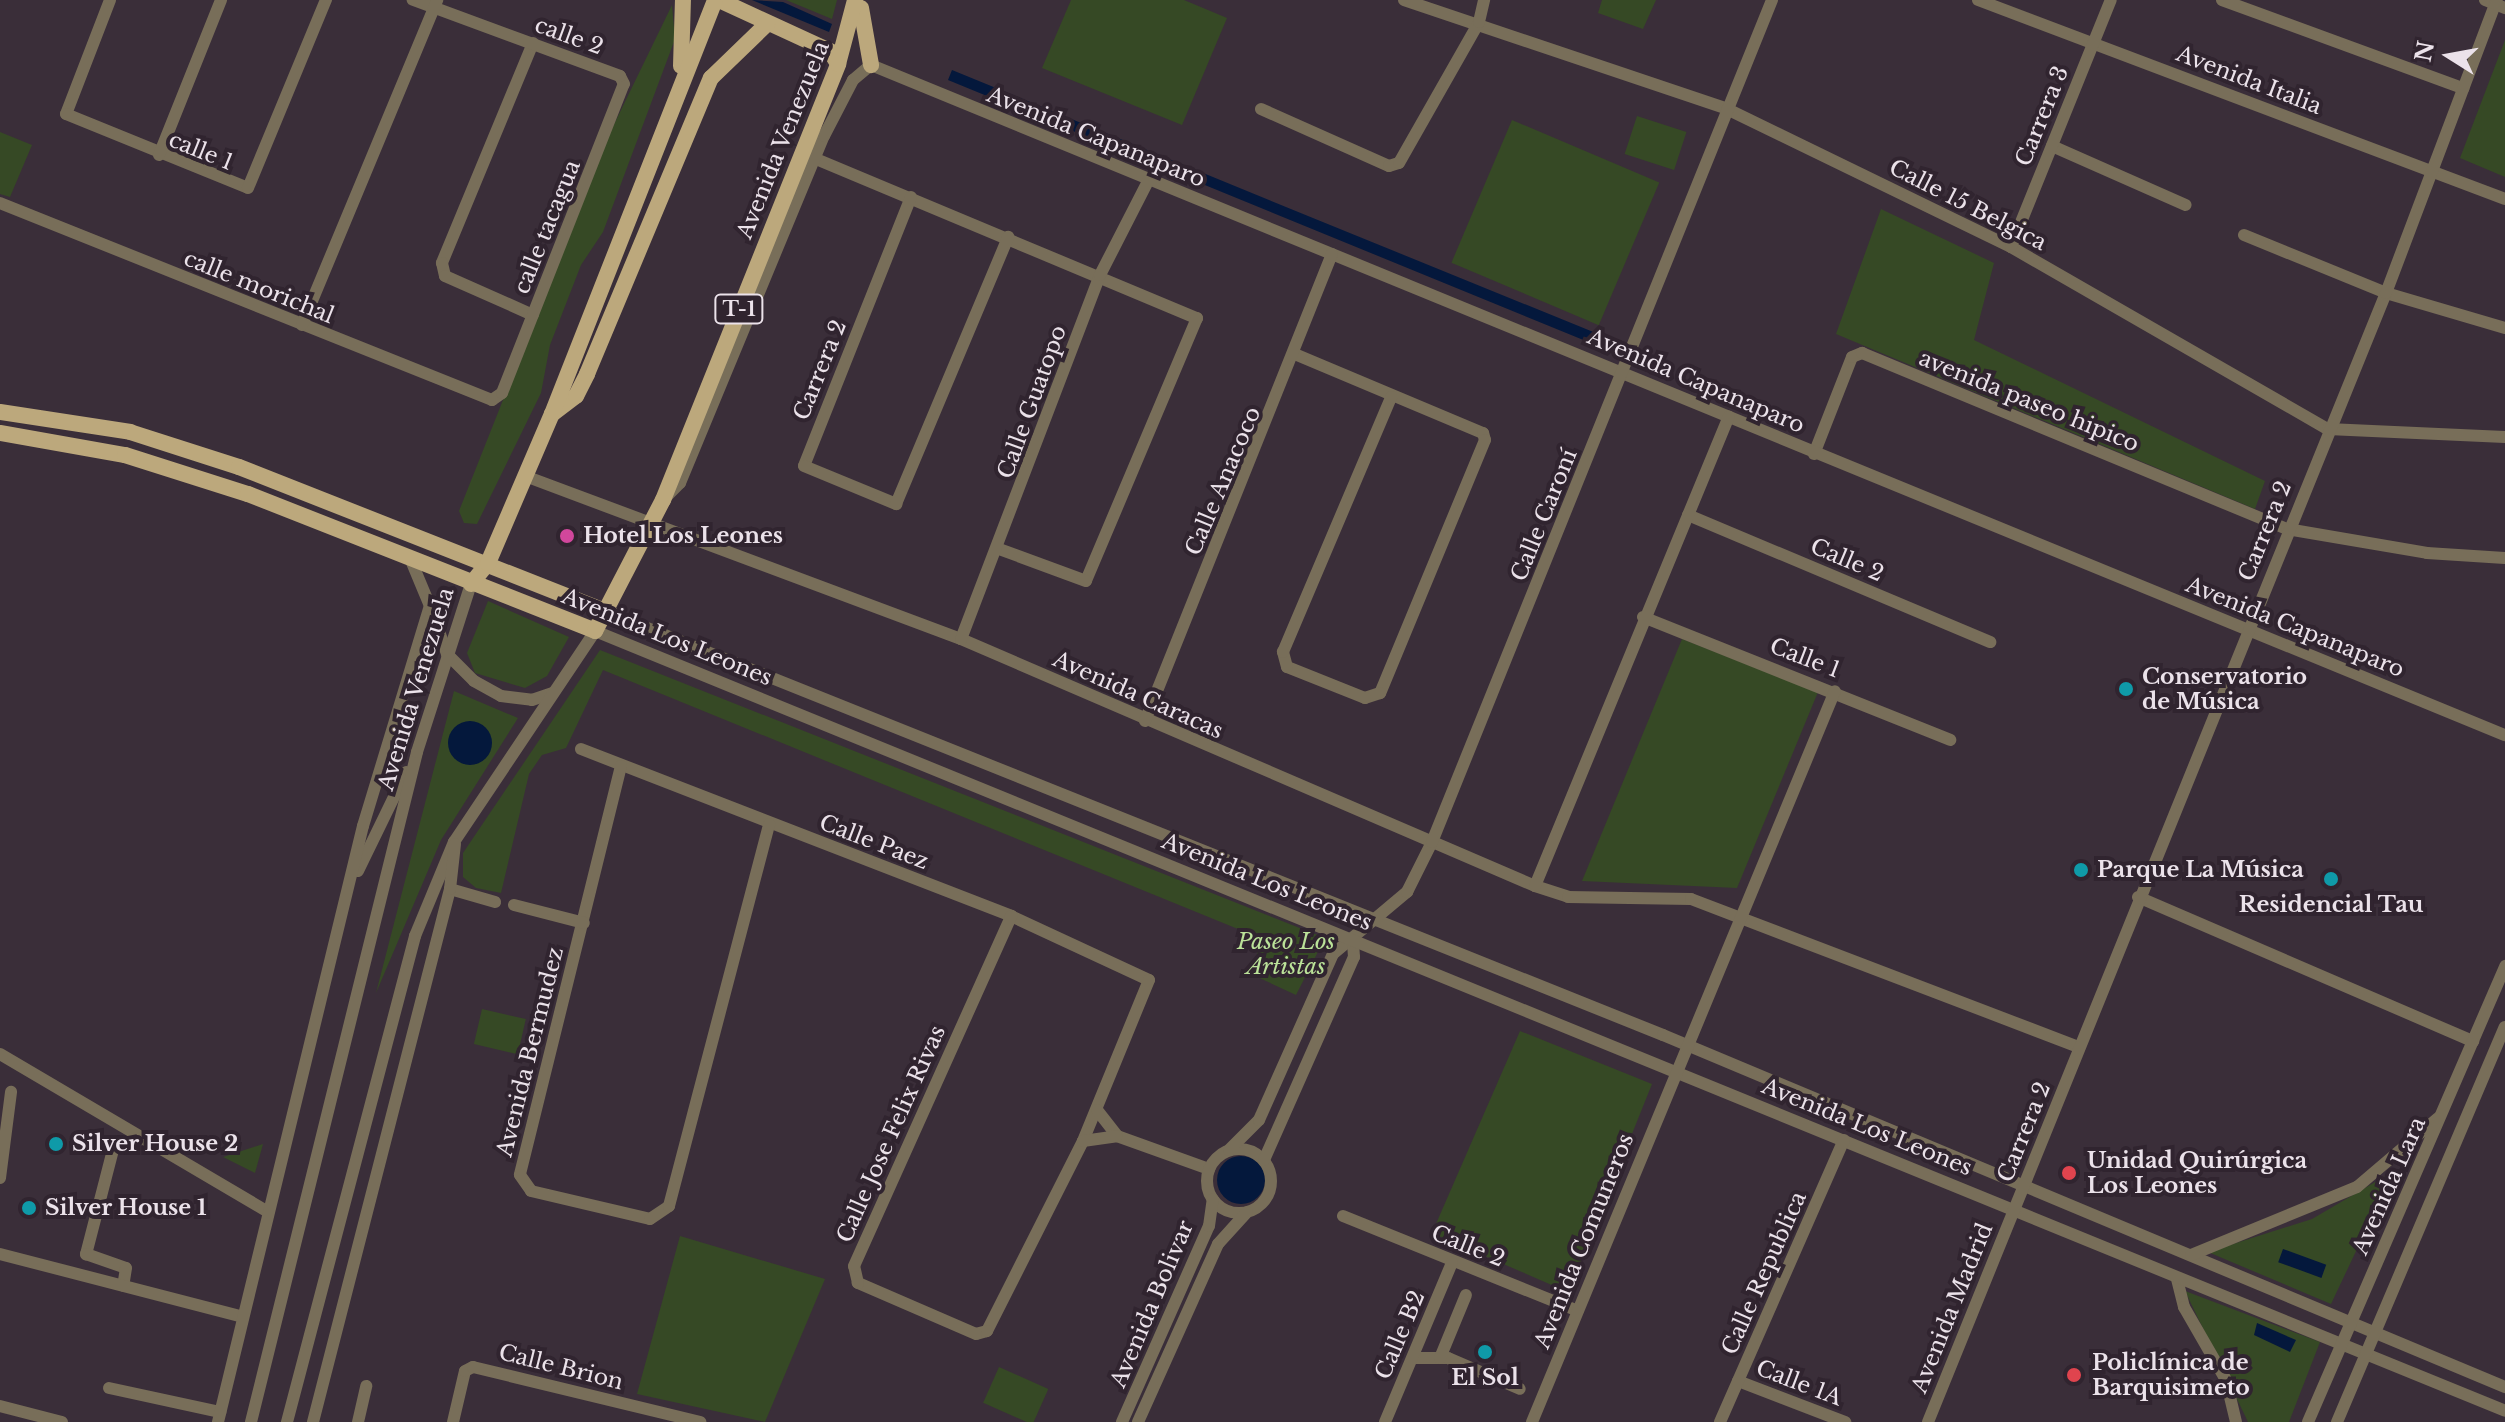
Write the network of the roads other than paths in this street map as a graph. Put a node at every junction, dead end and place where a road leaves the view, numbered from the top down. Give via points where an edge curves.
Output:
1 (110, 0) edge
2 (221, 0) edge
3 (326, 0) edge
4 (413, 0) edge
5 (717, 0) edge
6 (858, 0) edge
7 (1404, 0) edge
8 (1484, 0) edge
9 (1772, 0) edge
10 (1978, 0) edge
11 (2111, 0) edge
12 (2222, 0) edge
13 (682, 2) edge
14 (2496, 3) edge
15 (436, 4) edge
16 (1479, 22) junction
17 (767, 24) junction
18 (2093, 41) junction
19 (533, 43) junction
20 (838, 64) junction
21 (871, 65) junction
22 (620, 76) joint
23 (2463, 88) junction
24 (1261, 109) dead end
25 (1727, 109) junction
26 (2052, 146) junction
27 (159, 155) junction
28 (816, 159) junction
29 (2430, 171) junction
30 (1148, 181) junction
31 (911, 197) junction
32 (2505, 199) edge
33 (0, 203) edge
34 (2186, 205) dead end
35 (635, 212) junction
36 (2244, 235) dead end
37 (1008, 237) junction
38 (2011, 247) junction
39 (1332, 254) junction
40 (1100, 275) junction
41 (2386, 293) junction
42 (533, 315) junction
43 (302, 325) junction
44 (2505, 328) edge
45 (1297, 355) junction
46 (1624, 371) junction
47 (502, 393) joint
48 (1391, 397) junction
49 (0, 412) edge
50 (552, 414) junction
51 (1729, 416) junction
52 (2328, 429) junction
53 (0, 433) edge
54 (2505, 437) edge
55 (1814, 454) junction
56 (525, 476) junction
57 (663, 500) junction
58 (1688, 515) junction
59 (652, 526) junction
60 (2287, 529) junction
61 (999, 549) junction
62 (410, 558) junction
63 (2505, 558) edge
64 (488, 563) junction
65 (471, 584) junction
66 (430, 606) junction
67 (610, 613) junction
68 (1643, 617) junction
69 (2248, 626) junction
70 (595, 631) junction
71 (961, 639) junction
72 (1990, 642) dead end
73 (447, 654) junction
74 (1835, 691) junction
75 (553, 693) junction
76 (1145, 721) junction
77 (2505, 735) edge
78 (1950, 740) dead end
79 (581, 749) dead end
80 (417, 752) junction
81 (621, 766) junction
82 (769, 824) junction
83 (454, 842) junction
84 (1432, 842) junction
85 (1535, 886) junction
86 (450, 889) junction
87 (347, 893) junction
88 (2138, 897) junction
89 (495, 902) dead end
90 (514, 905) dead end
91 (1741, 915) junction
92 (1011, 916) junction
93 (1374, 921) junction
94 (584, 923) junction
95 (1353, 941) junction
96 (2505, 966) edge
97 (1149, 980) joint
98 (2505, 1027) edge
99 (2473, 1041) junction
100 (1686, 1045) junction
101 (2079, 1047) junction
102 (2501, 1048) edge
103 (0, 1054) edge
104 (1671, 1074) junction
105 (11, 1092) dead end
106 (1097, 1110) junction
107 (2443, 1113) junction
108 (1117, 1136) junction
109 (1844, 1140) junction
110 (1083, 1141) junction
111 (114, 1146) dead end
112 (1229, 1150) junction
113 (1264, 1160) junction
114 (1209, 1169) junction
115 (0, 1178) edge
116 (2025, 1185) junction
117 (1213, 1199) junction
118 (2014, 1210) junction
119 (267, 1211) junction
120 (1247, 1212) junction
121 (1343, 1216) dead end
122 (0, 1254) edge
123 (2191, 1255) junction
124 (1452, 1263) junction
125 (2177, 1279) junction
126 (123, 1286) junction
127 (1466, 1295) dead end
128 (1578, 1311) junction
129 (240, 1316) junction
130 (2351, 1322) junction
131 (2376, 1333) junction
132 (2341, 1344) junction
133 (2367, 1356) junction
134 (1413, 1358) junction
135 (1440, 1358) junction
136 (1738, 1381) junction
137 (366, 1386) dead end
138 (2505, 1387) edge
139 (109, 1388) dead end
140 (1520, 1389) dead end
141 (1, 1411) edge
142 (2505, 1411) edge
143 (219, 1417) edge
144 (62, 1422) edge
145 (251, 1422) edge
146 (287, 1422) edge
147 (313, 1422) edge
148 (358, 1422) edge
149 (453, 1422) edge
150 (700, 1422) edge
151 (1122, 1422) edge
152 (1138, 1422) edge
153 (1385, 1422) edge
154 (1532, 1422) edge
155 (1720, 1422) edge
156 (1845, 1422) edge
157 (1928, 1422) edge
158 (2236, 1422) edge
159 (2308, 1422) edge
160 (2337, 1422) edge

1 - 27 street, calle 1 via 66,114
2 - 27 street
3 - 27 street, calle 1 via 248,188
4 - 15 street, calle 2
5 - 17 main road
5 - 35 main road, Avenida Venezuela
6 - 20 main road, Avenida Venezuela / T-1
6 - 21 main road
7 - 16 street, Calle 15 Belgica
8 - 16 street
9 - 25 street, Calle Caroní
10 - 18 street, Avenida Italia
11 - 18 street, Carrera 3
12 - 23 street
13 - 35 main road via 685,56
14 - 23 street, Carrera 2
15 - 19 street, calle 2
15 - 43 street
16 - 24 street via 1399,163 1389,166
16 - 25 street, Calle 15 Belgica
17 - 20 main road via 830,51
17 - 50 main road via 711,78 587,374 576,396
18 - 26 street, Carrera 3
18 - 29 street, Avenida Italia
19 - 22 street, calle 2
19 - 42 street via 442,263 445,276
20 - 57 main road, Avenida Venezuela / T-1
21 - 28 street via 853,80
21 - 30 street, Avenida Capanaparo
22 - 42 street, calle tacagua via 623,92
23 - 29 street, Carrera 2
25 - 38 street, Calle 15 Belgica
25 - 46 street, Calle Caroní
26 - 34 street
26 - 38 street, Carrera 3
28 - 31 street
28 - 57 street via 680,483
29 - 32 street, Avenida Italia
29 - 41 street, Carrera 2
30 - 39 street, Avenida Capanaparo
30 - 40 street, Calle Guatopo
31 - 37 street
31 - 37 street, Carrera 2 via 804,466 896,504
33 - 43 street, calle morichal
35 - 50 main road, Avenida Venezuela
36 - 41 street
37 - 40 street
38 - 52 street, Calle 15 Belgica
39 - 45 street, Calle Anacoco
39 - 46 street, Avenida Capanaparo
40 - 61 street, Calle Guatopo
40 - 61 street via 1197,318 1086,581
41 - 44 street
41 - 52 street, Carrera 2
42 - 47 street, calle tacagua
43 - 47 street, calle morichal via 479,398
45 - 48 street
45 - 76 street, Calle Anacoco
46 - 51 street, Avenida Capanaparo
46 - 84 street, Calle Caroní
48 - 48 street via 1483,433 1484,445 1380,693 1365,698 1287,667 1283,652
49 - 64 main road, Avenida Los Leones via 143,437
50 - 56 main road, Avenida Venezuela
51 - 55 street, Avenida Capanaparo
51 - 58 street
52 - 54 street, Calle 15 Belgica
52 - 60 street, Carrera 2
53 - 62 main road, Avenida Los Leones via 125,455
55 - 60 street, avenida paseo hipico via 1852,357 1862,353
55 - 69 street, Avenida Capanaparo
56 - 59 street, Avenida Caracas
56 - 64 main road, Avenida Venezuela
57 - 59 main road, Avenida Venezuela / T-1
58 - 68 street
58 - 72 street, Calle 2
59 - 67 main road, Avenida Venezuela / T-1
59 - 71 street, Avenida Caracas
60 - 63 street, avenida paseo hipico via 2427,553
60 - 69 street, Carrera 2
61 - 71 street, Calle Guatopo
62 - 65 main road, Avenida Los Leones
62 - 66 street, Avenida Venezuela
64 - 65 main road, Avenida Venezuela
64 - 67 main road, Avenida Los Leones
65 - 70 main road, Avenida Los Leones
65 - 73 street, Avenida Venezuela
66 - 73 street
66 - 87 street, Avenida Venezuela
67 - 70 main road, Avenida Venezuela / T-1
67 - 93 street, Avenida Los Leones
68 - 74 street, Calle 1
68 - 85 street
69 - 77 street, Avenida Capanaparo
69 - 88 street, Carrera 2
70 - 75 street, Avenida Venezuela
70 - 95 street, Avenida Los Leones
71 - 76 street, Avenida Caracas
73 - 75 street via 501,696 532,700
73 - 80 street, Avenida Venezuela
74 - 78 street, Calle 1
74 - 91 street, Avenida Comuneros
75 - 83 street, Avenida Venezuela
76 - 84 street, Avenida Caracas
79 - 81 street, Calle Paez
80 - 87 street
80 - 145 street, Avenida Venezuela
81 - 82 street, Calle Paez
81 - 94 street, Avenida Bermudez
82 - 92 street, Calle Paez
82 - 94 street, Avenida Bermudez via 669,1206 650,1219 531,1191 520,1175
83 - 86 street, Avenida Venezuela
83 - 146 street, Avenida Venezuela via 390,1018
84 - 85 street, Avenida Caracas
84 - 93 street, Calle Caroní via 1407,892
85 - 91 street, Avenida Caracas via 1568,897 1691,899
86 - 89 street
86 - 147 street, Avenida Venezuela
87 - 119 street, Avenida Venezuela
88 - 99 street
88 - 101 street, Carrera 2
90 - 94 street
91 - 100 street, Avenida Comuneros
91 - 101 street, Avenida Caracas
92 - 97 street, Calle Paez
92 - 110 street, Calle Jose Felix Rivas via 854,1266 858,1283 976,1334 987,1331
93 - 95 street, Calle Caroní
93 - 100 street, Avenida Los Leones
95 - 104 street, Avenida Los Leones
95 - 112 street via 1333,954 1259,1120
95 - 113 street, Avenida Bolivar via 1354,957
96 - 99 street, Avenida Lara
97 - 106 street, Calle Jose Felix Rivas
98 - 102 street, Avenida Lara
99 - 107 street, Avenida Lara
100 - 104 street, Avenida Comuneros
100 - 116 street, Avenida Los Leones
101 - 116 street, Carrera 2
102 - 131 street, Avenida Lara
103 - 119 street
104 - 109 street, Avenida Los Leones
104 - 128 street, Avenida Comuneros
105 - 115 street
106 - 108 street
106 - 110 street, Calle Jose Felix Rivas
107 - 123 street via 2357,1187
107 - 130 street, Avenida Lara
108 - 110 street
108 - 114 street
109 - 118 street, Avenida Los Leones
109 - 136 street, Calle Republica
111 - 126 street via 86,1254 126,1268
112 - 113 street via 1248,1150
112 - 114 street
113 - 120 street, Avenida Bolivar via 1268,1195
114 - 117 street, Avenida Bolivar
116 - 118 street, Carrera 2
116 - 123 street, Avenida Los Leones
117 - 120 street, Avenida Bolivar
117 - 151 street, Avenida Bolivar via 1209,1226
118 - 125 street, Avenida Los Leones
118 - 157 street, Avenida Madrid
119 - 129 street, Avenida Venezuela
120 - 152 street, Avenida Bolivar via 1218,1244
121 - 124 street, Calle 2
122 - 126 street
123 - 130 street, Avenida Los Leones
124 - 128 street, Calle 2
124 - 134 street, Calle B2
125 - 132 street, Avenida Los Leones
125 - 158 street via 2184,1307 2226,1380
126 - 129 street
127 - 135 street
128 - 154 street, Avenida Comuneros
129 - 143 street, Avenida Venezuela
130 - 131 street, Avenida Los Leones
130 - 132 street, Avenida Lara
131 - 133 street, Avenida Lara
131 - 138 street, Avenida Los Leones
132 - 133 street, Avenida Los Leones
132 - 159 street, Avenida Lara
133 - 142 street, Avenida Los Leones
133 - 160 street, Avenida Lara
134 - 135 street
134 - 153 street, Calle B2
135 - 140 street
136 - 155 street, Calle Republica
136 - 156 street, Calle 1A
137 - 148 street
139 - 143 street
141 - 144 street
149 - 150 street, Calle Brion via 465,1371 473,1367

